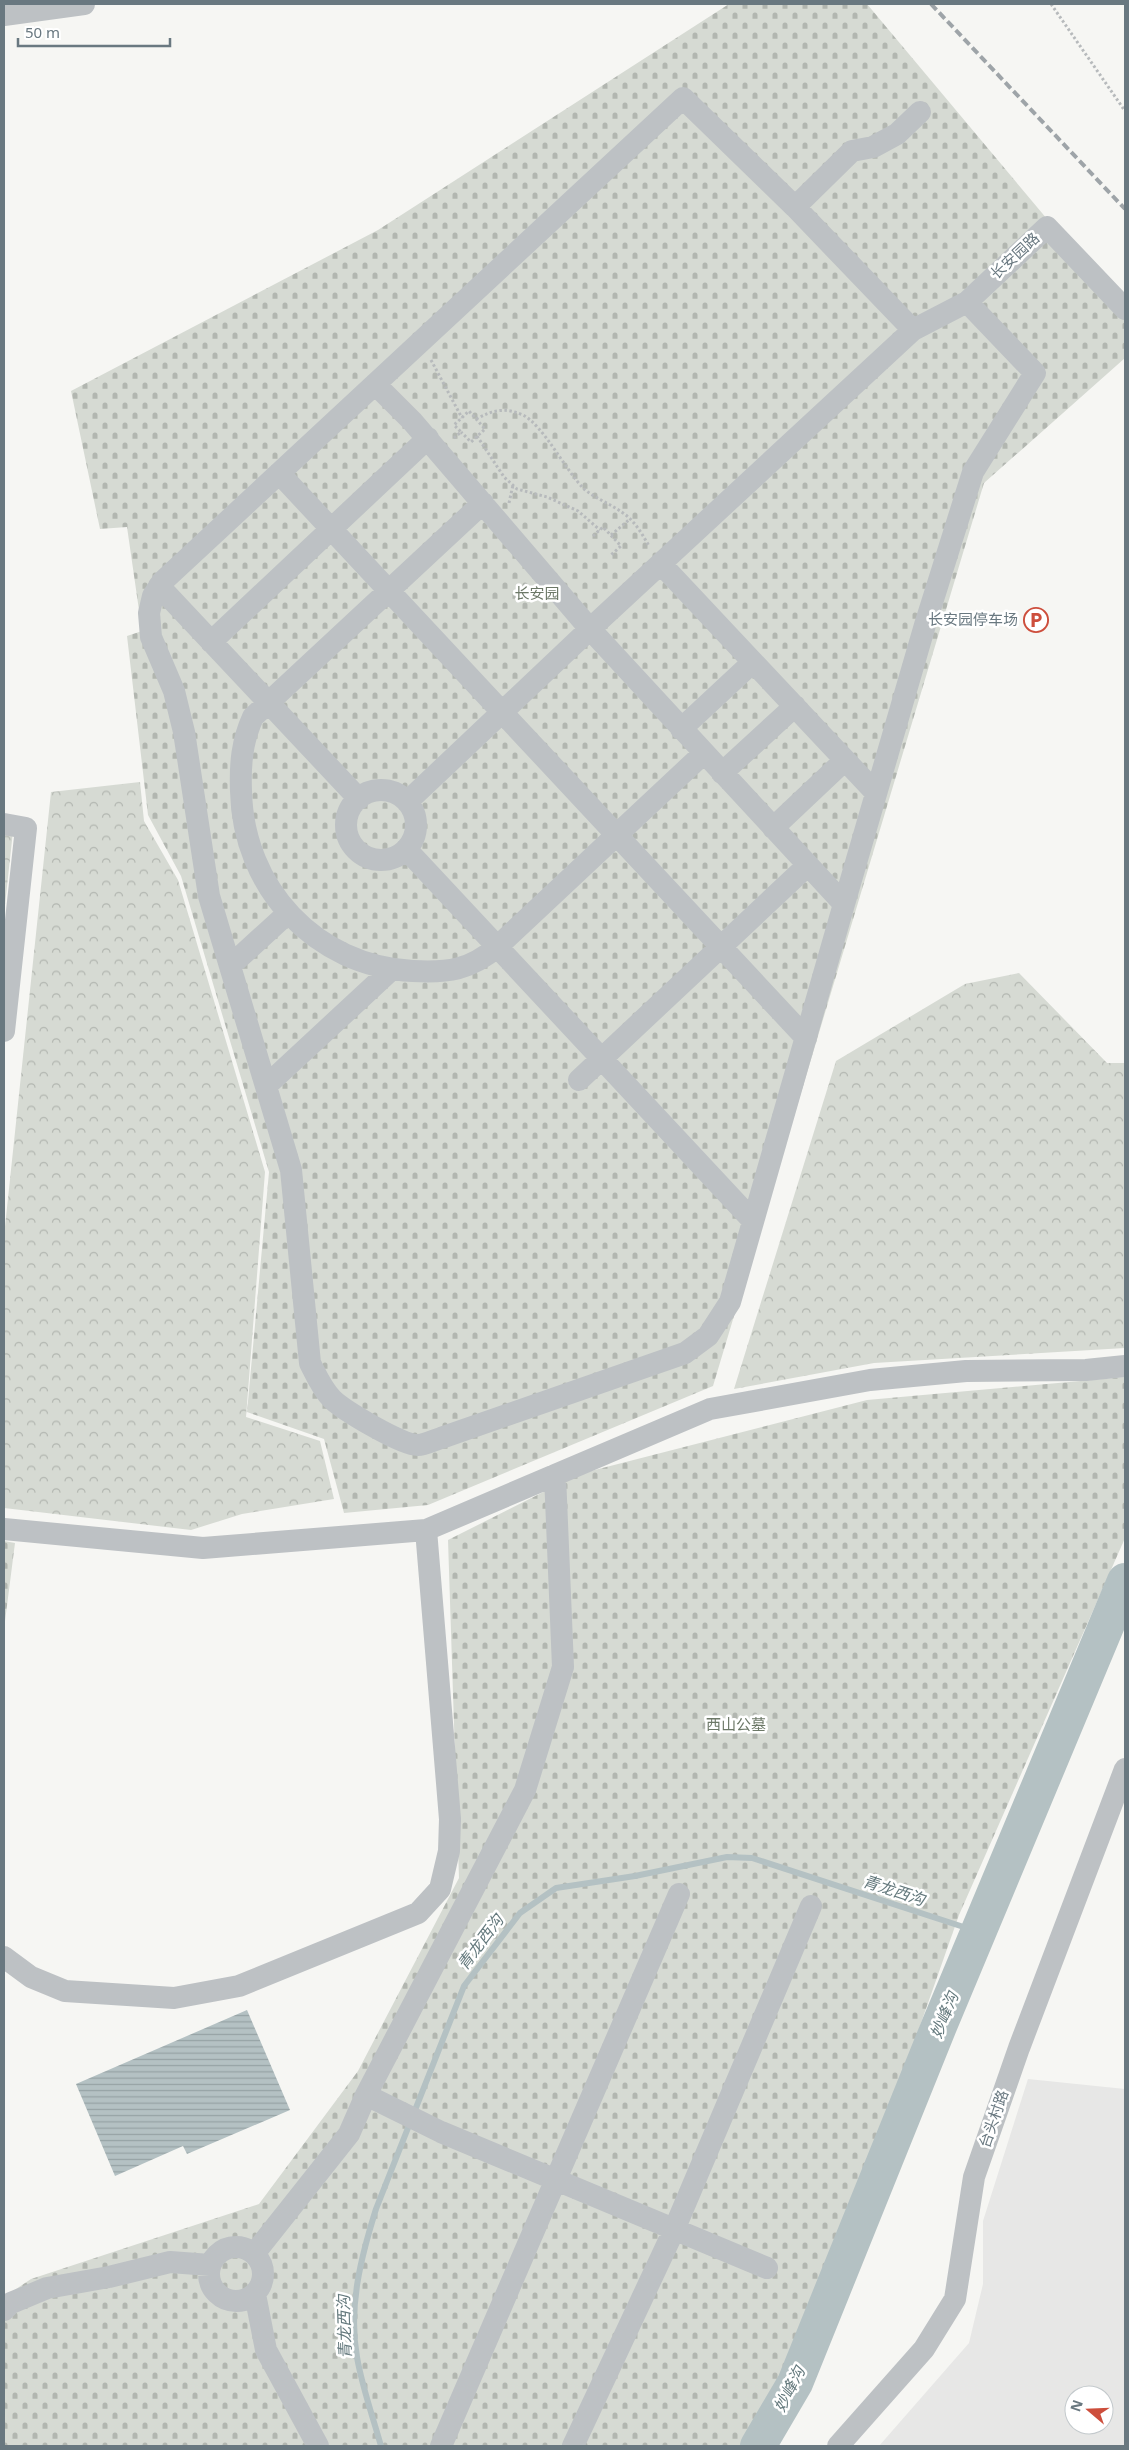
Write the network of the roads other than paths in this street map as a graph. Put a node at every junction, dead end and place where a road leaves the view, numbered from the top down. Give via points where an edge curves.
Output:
1 (84, 4) edge
2 (4, 15) edge
3 (920, 112) dead end
4 (795, 207) junction
5 (967, 302) junction
6 (1125, 309) edge
7 (913, 330) junction
8 (375, 384) junction
9 (428, 438) junction
10 (279, 473) junction
11 (482, 503) junction
12 (331, 529) junction
13 (660, 564) junction
14 (159, 586) junction
15 (389, 591) junction
16 (590, 629) junction
17 (211, 642) junction
18 (753, 662) junction
19 (270, 703) junction
20 (795, 706) junction
21 (502, 712) junction
22 (681, 729) junction
23 (704, 754) junction
24 (846, 760) junction
25 (722, 774) junction
26 (876, 792) junction
27 (359, 799) junction
28 (408, 802) junction
29 (4, 824) edge
30 (773, 828) junction
31 (616, 835) junction
32 (406, 849) junction
33 (808, 866) junction
34 (844, 904) junction
35 (288, 913) junction
36 (497, 947) junction
37 (721, 947) junction
38 (230, 966) junction
39 (391, 970) junction
40 (4, 1031) edge
41 (806, 1038) junction
42 (601, 1059) junction
43 (579, 1080) dead end
44 (266, 1086) junction
45 (753, 1221) junction
46 (1125, 1366) edge
47 (555, 1475) junction
48 (4, 1529) edge
49 (426, 1530) junction
50 (1125, 1768) edge
51 (679, 1894) dead end
52 (811, 1906) dead end
53 (4, 1957) edge
54 (366, 2095) junction
55 (556, 2180) junction
56 (674, 2230) junction
57 (254, 2254) junction
58 (210, 2265) junction
59 (768, 2268) dead end
60 (255, 2294) junction
61 (4, 2310) edge
62 (846, 2444) edge
63 (318, 2446) edge
64 (441, 2446) edge
65 (573, 2446) edge

1 - 2 street
3 - 4 street via 897,134 873,147 852,151
4 - 7 street
4 - 8 street via 684,98
5 - 6 street, 长安园路 via 1046,227
5 - 7 street
5 - 26 street via 1035,373 973,472
7 - 13 street
8 - 9 street
8 - 10 street
9 - 11 street
9 - 12 street
10 - 12 street
10 - 14 street
11 - 15 street
11 - 16 street
12 - 15 street
12 - 17 street
13 - 16 street
13 - 18 street
14 - 17 street
14 - 38 street via 149,613 151,636 174,691 184,732 209,896
15 - 19 street
15 - 21 street
16 - 21 street
16 - 22 street
17 - 19 street
18 - 20 street
18 - 22 street
19 - 27 street
19 - 35 street via 253,717 245,735 240,769 241,812 260,873
20 - 24 street
20 - 25 street
21 - 28 street
21 - 31 street
22 - 23 street
23 - 25 street
23 - 31 street
24 - 26 street
24 - 30 street
25 - 30 street
26 - 34 street
27 - 28 street via 376,791 388,791
27 - 32 street via 347,823 352,845 360,853 381,860 393,858
28 - 32 street via 416,823 415,834
29 - 40 street via 26,828
30 - 33 street
31 - 36 street
31 - 37 street
32 - 36 street
33 - 34 street
33 - 37 street
34 - 41 street
35 - 38 street
35 - 39 street via 300,926 329,946 358,961
36 - 39 street via 468,968 424,972
36 - 42 street
37 - 41 street
37 - 42 street
38 - 44 street
39 - 44 street
41 - 45 street
42 - 43 street
42 - 45 street
44 - 45 street via 291,1170 310,1362 332,1400 405,1442 418,1445 441,1438 685,1353 708,1336 730,1302
46 - 47 street via 1086,1370 966,1371 870,1380 710,1409
47 - 49 street
47 - 54 street via 563,1667 525,1790
48 - 49 street via 203,1548
49 - 53 street via 450,1819 449,1851 440,1889 418,1913 239,1986 174,1998 65,1991 31,1977
50 - 62 street, 台头村路 via 974,2176 955,2299 924,2349
51 - 55 street
52 - 56 street
54 - 55 street
54 - 57 street via 349,2134
55 - 56 street
55 - 64 street
56 - 59 street
56 - 65 street
57 - 58 street via 238,2247 229,2248
57 - 60 street via 260,2261 263,2278
58 - 60 street via 211,2284 222,2298 240,2301
58 - 61 street via 170,2262 47,2288 11,2303
60 - 63 street via 266,2350

